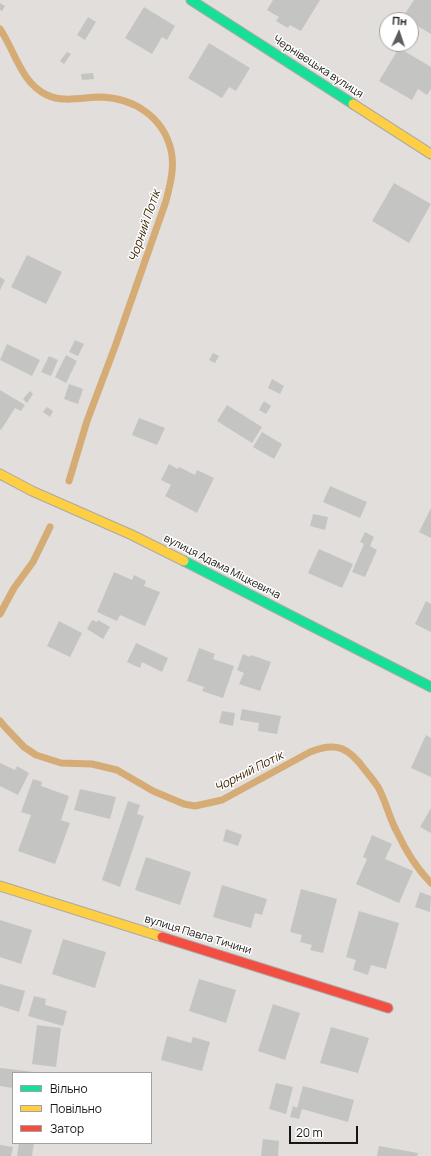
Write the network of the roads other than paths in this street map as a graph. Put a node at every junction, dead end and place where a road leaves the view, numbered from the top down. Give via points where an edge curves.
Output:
1 (192, 0) edge
2 (431, 154) edge
3 (0, 474) edge
4 (431, 687) edge
5 (0, 886) edge
6 (388, 1008) dead end

1 - 2 street, Чернівецька вулиця
3 - 4 street, вулиця Адама Міцкевича via 47,498 132,535
5 - 6 street, вулиця Павла Тичини

